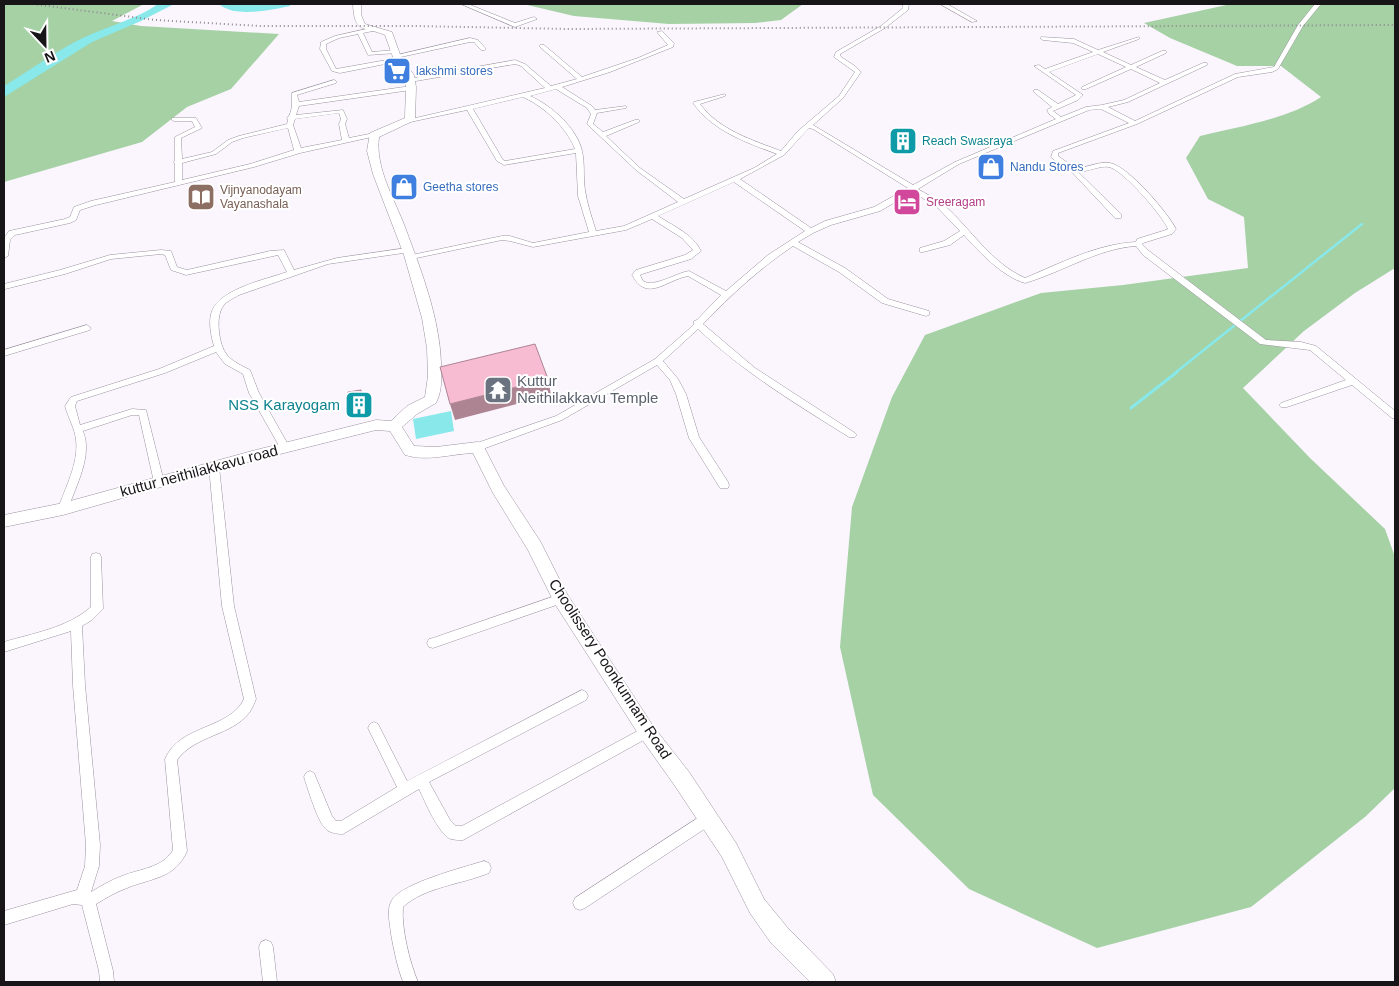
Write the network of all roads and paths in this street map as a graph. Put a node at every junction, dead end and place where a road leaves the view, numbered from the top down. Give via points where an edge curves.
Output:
1 (357, 4) edge
2 (464, 4) edge
3 (906, 4) edge
4 (942, 4) edge
5 (1318, 4) edge
6 (534, 19) dead end
7 (974, 21) dead end
8 (365, 31) junction
9 (660, 32) dead end
10 (1044, 38) dead end
11 (1137, 38) dead end
12 (542, 46) dead end
13 (483, 49) dead end
14 (1099, 52) junction
15 (1164, 52) dead end
16 (396, 56) junction
17 (1205, 64) dead end
18 (1037, 66) dead end
19 (1131, 67) junction
20 (336, 70) junction
21 (1046, 72) junction
22 (580, 78) junction
23 (334, 82) junction
24 (1166, 83) junction
25 (410, 84) junction
26 (553, 88) junction
27 (1084, 88) dead end
28 (1036, 91) dead end
29 (523, 95) junction
30 (723, 95) dead end
31 (338, 97) junction
32 (296, 104) junction
33 (624, 107) dead end
34 (1058, 107) junction
35 (1102, 107) junction
36 (469, 108) junction
37 (594, 112) junction
38 (174, 119) dead end
39 (410, 120) junction
40 (1061, 120) junction
41 (637, 121) dead end
42 (290, 122) junction
43 (1134, 123) junction
44 (808, 125) junction
45 (374, 135) junction
46 (602, 135) junction
47 (346, 141) junction
48 (579, 150) junction
49 (298, 151) junction
50 (782, 154) junction
51 (177, 162) junction
52 (1073, 171) junction
53 (735, 179) junction
54 (179, 182) junction
55 (912, 187) junction
56 (683, 202) junction
57 (1118, 216) dead end
58 (654, 217) junction
59 (4, 229) edge
60 (810, 232) junction
61 (964, 232) junction
62 (12, 233) junction
63 (594, 235) junction
64 (794, 243) junction
65 (1138, 244) junction
66 (923, 250) dead end
67 (408, 254) junction
68 (4, 256) edge
69 (292, 273) junction
70 (4, 276) edge
71 (4, 286) edge
72 (727, 296) junction
73 (926, 313) dead end
74 (697, 323) junction
75 (87, 328) dead end
76 (217, 348) junction
77 (4, 352) edge
78 (658, 361) junction
79 (1353, 381) junction
80 (1284, 404) dead end
81 (1395, 416) edge
82 (394, 426) junction
83 (78, 429) junction
84 (852, 435) dead end
85 (477, 447) junction
86 (285, 448) junction
87 (214, 467) junction
88 (159, 482) junction
89 (724, 485) dead end
90 (62, 509) junction
91 (4, 521) edge
92 (96, 557) dead end
93 (560, 599) junction
94 (76, 623) junction
95 (433, 643) dead end
96 (4, 647) edge
97 (582, 696) dead end
98 (374, 728) dead end
99 (646, 732) junction
100 (310, 776) dead end
101 (421, 780) junction
102 (404, 790) junction
103 (707, 819) junction
104 (484, 868) dead end
105 (85, 899) junction
106 (580, 904) dead end
107 (4, 918) edge
108 (266, 947) dead end
109 (107, 982) edge
110 (270, 982) edge
111 (411, 982) edge
112 (825, 982) edge

1 - 8 street via 358,20
2 - 6 street via 515,25
3 - 44 street via 906,9 883,28 838,53 838,59 857,69 858,74 841,97
4 - 7 street
5 - 43 street via 1301,25 1276,68 1237,75
8 - 16 street via 380,30 389,34
8 - 16 street via 370,54
8 - 20 street via 323,43 324,51
9 - 22 street via 671,46 631,64
10 - 14 street via 1074,42
11 - 14 street
12 - 22 street
13 - 16 street via 476,41 470,40
14 - 19 street
14 - 21 street
15 - 19 street
16 - 20 street
16 - 25 street via 409,76
17 - 24 street
18 - 21 street
19 - 24 street
19 - 27 street
20 - 23 street via 332,73
21 - 34 street via 1080,95
22 - 26 street
23 - 31 street
23 - 32 street via 297,92 294,96
24 - 35 street via 1126,101
25 - 26 street via 515,62
25 - 31 street
25 - 39 street
26 - 29 street
26 - 37 street
28 - 34 street
29 - 36 street
29 - 48 street via 551,112
30 - 50 street via 696,103 734,135
31 - 32 street
32 - 42 street
33 - 37 street
34 - 40 street via 1050,111
35 - 40 street via 1088,108
35 - 43 street
36 - 39 street
36 - 48 street via 504,163
37 - 46 street via 590,124
38 - 51 street via 194,119 199,128 178,137
39 - 45 street
40 - 55 street via 957,163
41 - 46 street
42 - 47 street via 343,112
42 - 49 street
42 - 51 street via 230,141 214,153
43 - 52 street via 1055,152 1054,157
44 - 50 street
44 - 55 street
45 - 47 street
45 - 67 street via 372,151 378,174
46 - 56 street via 638,169
47 - 49 street
48 - 63 street via 580,189
49 - 54 street via 252,166
50 - 53 street
51 - 54 street
52 - 57 street
52 - 65 street via 1111,165 1163,212 1172,229
53 - 56 street
53 - 60 street
54 - 62 street via 94,202 77,209 73,218 67,221
55 - 60 street via 877,208
55 - 61 street via 946,210
56 - 58 street
58 - 63 street
58 - 72 street via 689,240 697,251 688,257 638,272 636,275 640,282 655,287 678,274 688,273
59 - 62 street
60 - 64 street
61 - 65 street via 1014,276 1025,281 1100,250
61 - 66 street via 947,243
62 - 68 street via 6,240
63 - 67 street via 533,245 502,238
64 - 72 street via 770,257
64 - 73 street via 885,301
65 - 79 street via 1252,335 1273,345 1297,344 1313,348
67 - 69 street via 328,262
67 - 82 street via 427,309 433,348 434,390 431,400 412,410
69 - 71 street via 281,252 186,273 174,268 168,254 161,252 110,257
69 - 76 street via 242,291 222,302 214,314
70 - 71 street
72 - 74 street
74 - 78 street
74 - 84 street via 758,374
75 - 77 street
76 - 83 street via 162,371 74,399 70,406
76 - 86 street via 232,365 247,372 254,393
78 - 85 street via 559,418
78 - 89 street via 674,379 694,438
79 - 80 street
79 - 81 street
82 - 85 street via 410,450 439,453
82 - 86 street, kuttur neithilakkavu road via 376,425
83 - 88 street via 132,412 143,412
83 - 90 street via 82,454
85 - 93 street, Choolissery Poonkunnam Road via 498,490 534,546
86 - 87 street, kuttur neithilakkavu road
87 - 88 street, kuttur neithilakkavu road
87 - 105 street via 228,606 250,699 248,706 240,715 175,750 171,759 180,851 176,861 162,870 122,882
88 - 90 street, kuttur neithilakkavu road
90 - 91 street, kuttur neithilakkavu road
92 - 94 street via 97,609
93 - 95 street
93 - 99 street, Choolissery Poonkunnam Road
94 - 96 street
94 - 105 street via 93,845
97 - 101 street
98 - 102 street
99 - 101 street via 463,833 453,833 445,826
99 - 103 street, Choolissery Poonkunnam Road
100 - 102 street via 326,820 337,828 354,822
101 - 102 street
103 - 106 street
103 - 112 street, Choolissery Poonkunnam Road via 729,850 757,906 779,935
104 - 111 street via 417,890 398,902 396,912 402,953
105 - 107 street via 73,898
105 - 109 street
108 - 110 street

